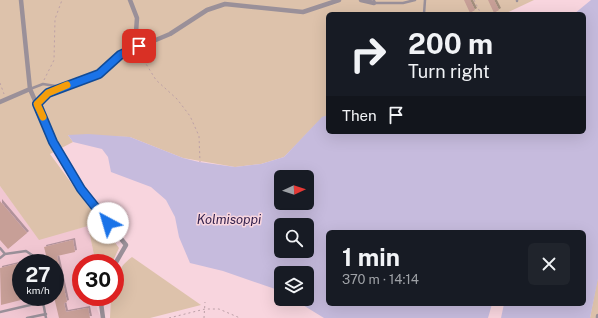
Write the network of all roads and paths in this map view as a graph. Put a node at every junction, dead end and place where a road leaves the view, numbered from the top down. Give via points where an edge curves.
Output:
1 (21, 0) edge
2 (62, 0) edge
3 (130, 0) edge
4 (339, 0) edge
5 (362, 0) edge
6 (415, 0) edge
7 (425, 0) edge
8 (474, 0) edge
9 (374, 1) edge
10 (424, 12) edge
11 (480, 12) edge
12 (139, 46) junction
13 (0, 83) edge
14 (43, 84) junction
15 (62, 87) junction
16 (30, 89) junction
17 (6, 99) junction
18 (0, 102) edge
19 (37, 104) junction
20 (200, 162) dead end
21 (0, 248) edge
22 (5, 254) junction
23 (30, 254) edge
24 (121, 254) edge
25 (0, 258) edge
26 (205, 302) dead end
27 (26, 306) edge
28 (44, 306) edge
29 (101, 306) edge
30 (205, 310) junction
31 (0, 312) edge
32 (46, 314) junction
33 (27, 318) edge
34 (46, 318) edge
35 (103, 318) edge
36 (169, 318) edge
37 (204, 318) edge
38 (240, 318) edge

1 - 16 street
2 - 14 path via 55,19 54,60
3 - 12 street via 137,18
4 - 12 street via 303,12 225,4 207,10 170,34
5 - 9 street
6 - 9 lane via 403,3
7 - 10 lane
8 - 11 path
12 - 15 street via 120,55 99,74
12 - 20 path via 143,59 156,80 177,99 190,116 199,136
13 - 17 path
14 - 15 lane
14 - 16 lane
15 - 19 street via 48,93
16 - 17 street
16 - 19 street
17 - 18 street
19 - 24 street via 53,142 81,189 126,246
21 - 22 lane
22 - 23 lane via 26,251
22 - 25 lane
26 - 30 path
27 - 31 lane
28 - 32 lane
29 - 35 street
30 - 36 path
30 - 37 path
30 - 38 path via 219,309
32 - 33 lane
32 - 34 lane

